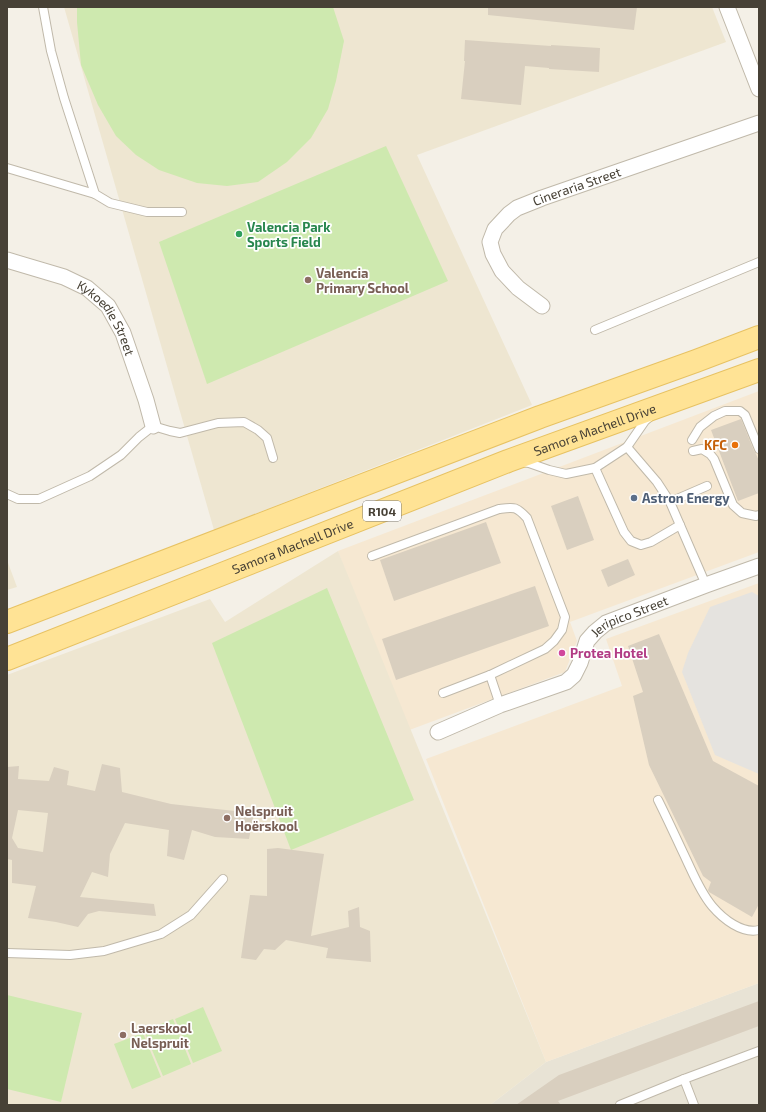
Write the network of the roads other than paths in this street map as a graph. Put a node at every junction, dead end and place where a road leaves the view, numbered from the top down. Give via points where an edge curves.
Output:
1 (43, 7) edge
2 (727, 7) edge
3 (759, 89) edge
4 (759, 123) edge
5 (7, 168) edge
6 (95, 194) junction
7 (182, 212) dead end
8 (7, 260) edge
9 (759, 262) edge
10 (542, 306) dead end
11 (759, 326) edge
12 (594, 330) dead end
13 (759, 337) edge
14 (696, 361) junction
15 (759, 370) edge
16 (663, 404) junction
17 (153, 426) junction
18 (692, 440) dead end
19 (627, 448) junction
20 (759, 449) edge
21 (693, 451) dead end
22 (273, 458) dead end
23 (508, 461) junction
24 (595, 468) junction
25 (707, 486) dead end
26 (7, 494) edge
27 (670, 502) junction
28 (759, 516) edge
29 (680, 524) junction
30 (372, 556) dead end
31 (759, 566) edge
32 (706, 585) junction
33 (7, 622) edge
34 (7, 659) edge
35 (490, 675) junction
36 (442, 693) dead end
37 (500, 705) junction
38 (438, 732) dead end
39 (658, 800) dead end
40 (223, 879) dead end
41 (759, 930) edge
42 (7, 953) edge
43 (759, 1051) edge
44 (684, 1079) junction
45 (620, 1105) edge
46 (694, 1105) edge

1 - 6 lane via 60,84
2 - 3 street
4 - 10 street, Cineraria Street via 542,198 509,214 495,229 490,242 494,254 502,271 518,288
5 - 6 lane
6 - 7 lane via 110,203 147,212
8 - 17 street, Kykoedie Street via 64,277 87,288 108,306 123,333
9 - 12 lane
11 - 14 main road
13 - 14 main road, R104
14 - 33 main road, R104 via 540,417
15 - 16 main road, Samora Machell Drive / R104
16 - 19 lane via 645,421
16 - 23 main road, Samora Machell Drive / R104
17 - 22 lane via 180,433 218,424 244,422 267,438
17 - 26 lane via 121,455 90,476 39,499 18,499
18 - 20 lane via 700,427 714,416 725,411 740,411 745,415
19 - 24 lane
19 - 27 lane via 657,482
21 - 28 lane via 702,449 714,459 733,505 742,513
23 - 24 lane via 529,463 566,474
23 - 34 main road, Samora Machell Drive / R104
24 - 29 lane via 624,532 631,540 641,545 651,542
25 - 27 lane
27 - 29 lane
29 - 32 lane
30 - 35 lane via 498,509 519,509 527,518 566,617 562,630 545,649
31 - 32 street, Jeripico Street
32 - 37 street, Jeripico Street via 606,623 587,641 574,675 566,682
35 - 36 lane
35 - 37 lane
37 - 38 street, Jeripico Street
39 - 41 lane via 698,883 712,906 725,919 737,926 753,931
40 - 42 lane via 191,915 161,934 104,951 70,955
43 - 44 lane
44 - 45 lane
44 - 46 lane

